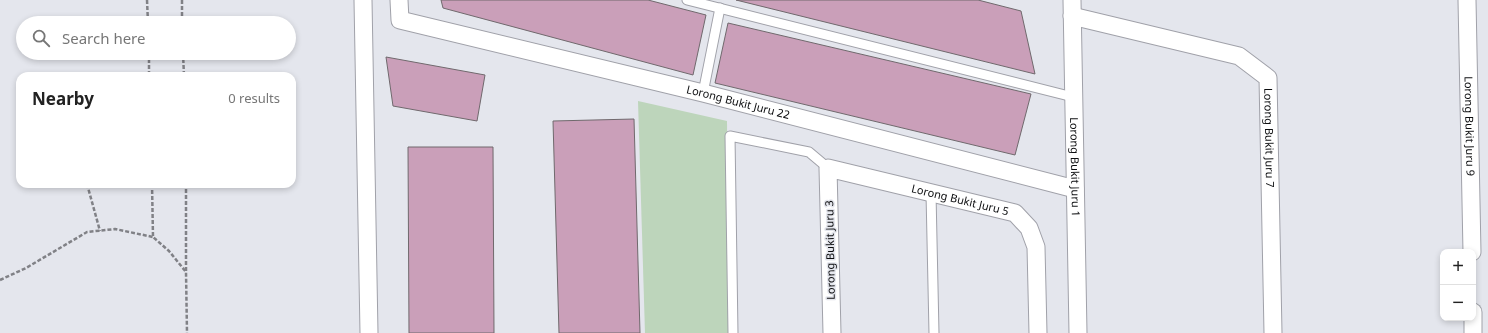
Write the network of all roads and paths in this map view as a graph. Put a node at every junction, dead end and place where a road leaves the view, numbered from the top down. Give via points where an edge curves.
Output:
1 (147, 0) edge
2 (182, 0) edge
3 (362, 0) edge
4 (399, 0) edge
5 (687, 0) edge
6 (1467, 0) edge
7 (720, 8) junction
8 (1072, 8) edge
9 (148, 16) edge
10 (182, 16) edge
11 (148, 60) edge
12 (183, 60) edge
13 (149, 72) edge
14 (184, 72) edge
15 (703, 93) junction
16 (1073, 97) junction
17 (828, 168) junction
18 (88, 188) edge
19 (152, 188) edge
20 (186, 188) edge
21 (1075, 190) junction
22 (931, 193) junction
23 (100, 231) junction
24 (153, 237) junction
25 (1472, 249) edge
26 (186, 272) junction
27 (0, 280) edge
28 (1473, 321) edge
29 (187, 333) edge
30 (369, 333) edge
31 (733, 333) edge
32 (832, 333) edge
33 (934, 333) edge
34 (1038, 333) edge
35 (1078, 333) edge
36 (1273, 333) edge
37 (1473, 333) edge

1 - 9 path
2 - 10 path
3 - 30 street
4 - 15 street, Lorong Bukit Juru 22 via 400,20
5 - 7 lane
6 - 25 street, Lorong Bukit Juru 9
7 - 15 lane
7 - 16 lane
8 - 16 street, Lorong Bukit Juru 1
8 - 36 street, Lorong Bukit Juru 7 via 1239,56 1268,78
11 - 13 path
12 - 14 path
15 - 21 street, Lorong Bukit Juru 22
16 - 21 street, Lorong Bukit Juru 1
17 - 22 street, Lorong Bukit Juru 5
17 - 31 lane via 809,152 730,136
17 - 32 street, Lorong Bukit Juru 3
18 - 23 path
19 - 24 path
20 - 26 path
21 - 35 street, Lorong Bukit Juru 1
22 - 33 lane
22 - 34 street, Lorong Bukit Juru 5 via 1015,213 1029,228 1036,247
23 - 24 path via 115,229
23 - 27 path via 87,232 26,268
24 - 26 path via 169,251
26 - 29 path
28 - 37 street

